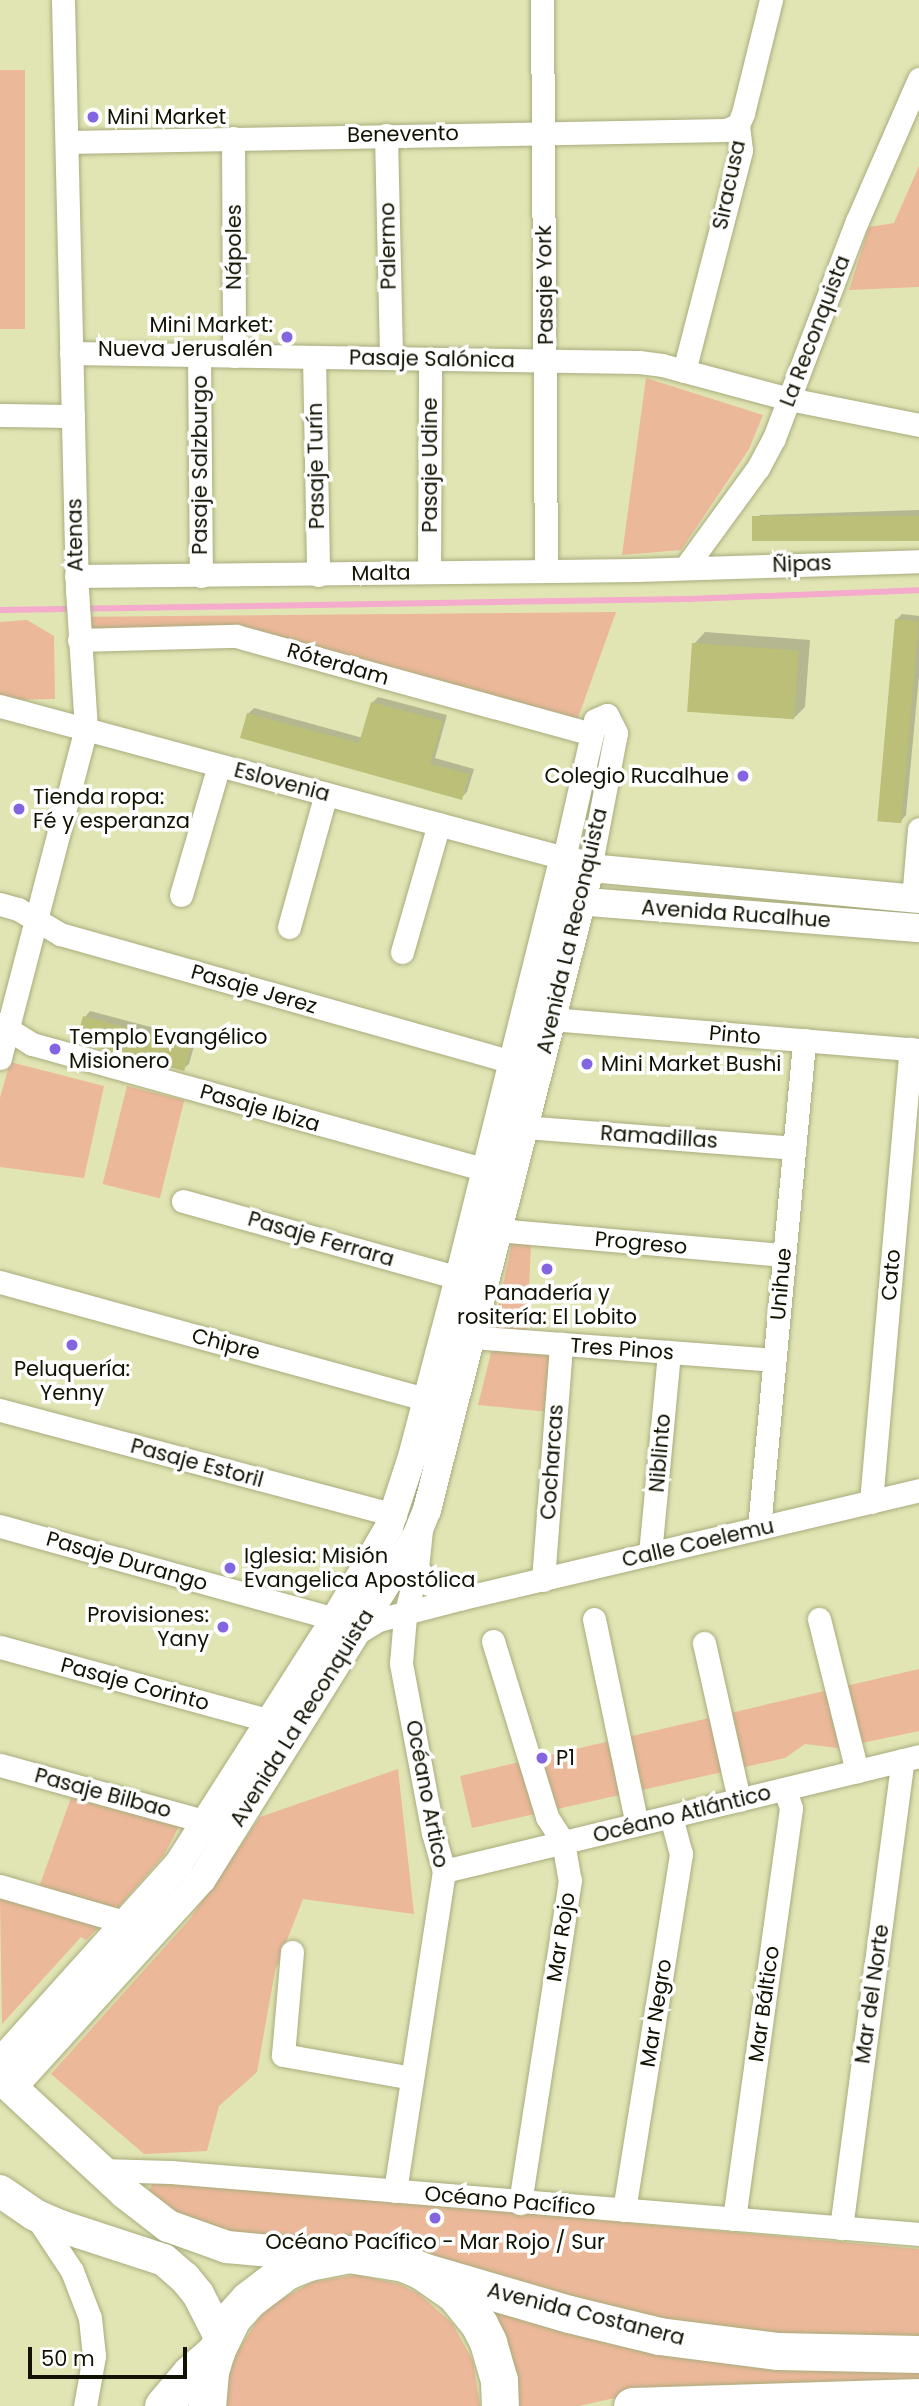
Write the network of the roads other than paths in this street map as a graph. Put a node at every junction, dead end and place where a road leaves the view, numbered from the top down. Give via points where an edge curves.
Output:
1 (63, 0) edge
2 (542, 0) edge
3 (771, 0) edge
4 (919, 79) edge
5 (737, 125) junction
6 (543, 131) junction
7 (386, 135) junction
8 (233, 138) junction
9 (66, 142) junction
10 (71, 353) junction
11 (199, 355) junction
12 (234, 356) junction
13 (314, 357) junction
14 (391, 358) junction
15 (430, 359) junction
16 (545, 361) junction
17 (684, 371) junction
18 (789, 399) junction
19 (0, 415) edge
20 (73, 416) junction
21 (919, 425) edge
22 (919, 561) edge
23 (685, 568) junction
24 (545, 570) junction
25 (429, 572) junction
26 (318, 575) junction
27 (201, 576) junction
28 (76, 584) junction
29 (78, 630) junction
30 (0, 706) edge
31 (86, 729) junction
32 (592, 734) junction
33 (219, 765) junction
34 (326, 794) junction
35 (439, 824) junction
36 (919, 829) edge
37 (564, 858) junction
38 (590, 867) junction
39 (181, 895) dead end
40 (554, 898) junction
41 (916, 899) edge
42 (582, 902) junction
43 (0, 904) edge
44 (37, 920) junction
45 (289, 927) dead end
46 (919, 928) edge
47 (402, 952) dead end
48 (551, 1020) junction
49 (4, 1027) edge
50 (804, 1040) junction
51 (915, 1050) edge
52 (0, 1058) edge
53 (512, 1062) junction
54 (524, 1127) junction
55 (794, 1148) junction
56 (485, 1170) junction
57 (183, 1201) dead end
58 (497, 1230) junction
59 (784, 1255) junction
60 (458, 1278) junction
61 (0, 1282) edge
62 (470, 1337) junction
63 (561, 1344) junction
64 (669, 1352) junction
65 (774, 1360) junction
66 (425, 1399) junction
67 (452, 1407) junction
68 (0, 1410) edge
69 (919, 1490) edge
70 (871, 1502) junction
71 (395, 1515) junction
72 (422, 1522) junction
73 (0, 1526) edge
74 (759, 1528) junction
75 (650, 1554) junction
76 (417, 1567) junction
77 (542, 1580) junction
78 (477, 1595) junction
79 (405, 1616) junction
80 (594, 1619) dead end
81 (819, 1619) dead end
82 (345, 1627) junction
83 (493, 1641) dead end
84 (704, 1643) dead end
85 (0, 1647) edge
86 (271, 1721) junction
87 (911, 1758) edge
88 (0, 1765) edge
89 (857, 1771) junction
90 (785, 1789) junction
91 (739, 1800) junction
92 (671, 1816) junction
93 (207, 1822) junction
94 (637, 1824) junction
95 (563, 1842) junction
96 (444, 1871) junction
97 (0, 1886) edge
98 (127, 1923) junction
99 (292, 1952) dead end
100 (4, 2076) edge
101 (412, 2078) junction
102 (100, 2170) junction
103 (0, 2191) edge
104 (395, 2191) junction
105 (520, 2203) junction
106 (624, 2210) junction
107 (35, 2215) junction
108 (734, 2219) junction
109 (841, 2228) junction
110 (919, 2234) edge
111 (331, 2256) junction
112 (422, 2271) junction
113 (218, 2345) junction
114 (919, 2354) edge
115 (919, 2397) edge
116 (85, 2406) edge
117 (163, 2406) edge
118 (207, 2406) edge
119 (500, 2406) edge
120 (632, 2406) edge

1 - 9 street, Atenas
2 - 6 street, Pasaje York
3 - 5 street, Siracusa
4 - 18 street, La Reconquista via 857,221
5 - 6 street, Benevento via 726,130
5 - 17 street, Siracusa via 741,150
6 - 7 street, Benevento
6 - 16 street, Pasaje York
7 - 8 street, Benevento
7 - 14 street, Palermo
8 - 9 street, Benevento
8 - 12 street, Nápoles
9 - 10 street, Atenas
10 - 11 street, Pasaje Salónica
10 - 20 street, Atenas
11 - 12 street, Pasaje Salónica
11 - 27 street, Pasaje Salzburgo
12 - 13 street, Pasaje Salónica
13 - 14 street, Pasaje Salónica
13 - 26 street, Pasaje Turín
14 - 15 street, Pasaje Salónica
15 - 16 street, Pasaje Salónica
15 - 25 street, Pasaje Udine
16 - 17 street, Pasaje Salónica via 639,362
16 - 24 street, Pasaje York
17 - 18 street, Pasaje Salónica
18 - 21 street, Pasaje Salónica
18 - 23 street, La Reconquista via 758,468
19 - 20 street
20 - 28 street, Atenas
22 - 23 street, Ñipas
23 - 24 street, Malta
24 - 25 street, Malta
25 - 26 street, Malta
26 - 27 street, Malta
27 - 28 street, Malta
28 - 29 street, Atenas
29 - 31 street, Atenas
29 - 32 street, Róterdam via 236,636
30 - 31 street, Eslovenia
31 - 33 street, Eslovenia
31 - 44 street, Atenas
32 - 37 street, Avenida La Reconquista
32 - 38 street, Avenida La Reconquista via 595,720 607,715 616,733
33 - 34 street, Eslovenia
33 - 39 street
34 - 35 street, Eslovenia
34 - 45 street
35 - 37 street, Eslovenia
35 - 47 street
36 - 41 street
37 - 38 street, Avenida Rucalhue
37 - 40 street, Avenida La Reconquista
38 - 41 street, Avenida Rucalhue
38 - 42 street, Avenida La Reconquista
40 - 42 street, Avenida Rucalhue
40 - 53 street, Avenida La Reconquista
42 - 46 street, Avenida Rucalhue
42 - 48 street, Avenida La Reconquista
43 - 44 street, Pasaje Jerez
44 - 49 street, Atenas
44 - 53 street, Pasaje Jerez via 60,934
48 - 50 street, Pinto
48 - 54 street, Avenida La Reconquista
49 - 52 street, Atenas
49 - 56 street, Pasaje Ibiza via 32,1045
50 - 51 street, Pinto
50 - 55 street, Unihue
51 - 70 street, Cato
53 - 56 street, Avenida La Reconquista
54 - 55 street, Ramadillas
54 - 58 street, Avenida La Reconquista
55 - 59 street, Unihue
56 - 60 street, Avenida La Reconquista
57 - 60 street, Pasaje Ferrara
58 - 59 street, Progreso
58 - 62 street, Avenida La Reconquista
59 - 65 street, Unihue
60 - 66 street, Avenida La Reconquista
61 - 66 street, Chipre
62 - 63 street, Tres Pinos
62 - 67 street, Avenida La Reconquista
63 - 64 street, Tres Pinos
63 - 77 street, Cocharcas
64 - 65 street, Tres Pinos
64 - 75 street, Niblinto
65 - 74 street, Unihue
66 - 67 street, Chipre
66 - 71 street, Avenida La Reconquista
67 - 72 street, Avenida La Reconquista
68 - 71 street, Pasaje Estoril
69 - 70 street, Calle Coelemu
70 - 74 street, Calle Coelemu
71 - 82 street, Avenida La Reconquista
72 - 76 street, Océano Artico
72 - 82 street, Avenida La Reconquista
73 - 82 street, Pasaje Durango
74 - 75 street, Calle Coelemu
75 - 77 street, Calle Coelemu
76 - 78 street, Calle Coelemu via 429,1584 439,1589
76 - 79 street, Océano Artico
77 - 78 street, Calle Coelemu
78 - 79 street, Calle Coelemu
79 - 82 street, Calle Coelemu
79 - 96 street, Océano Artico via 401,1663
80 - 94 street
81 - 89 street
82 - 86 street, Avenida La Reconquista
82 - 100 street, Avenida La Reconquista via 202,1879
83 - 95 street, Mar Rojo via 547,1817
84 - 91 street
85 - 86 street, Pasaje Corinto
86 - 93 street, Avenida La Reconquista
87 - 89 street, Océano Atlántico
87 - 109 street, Mar del Norte
88 - 93 street, Pasaje Bilbao
89 - 90 street, Océano Atlántico
90 - 91 street, Océano Atlántico
90 - 108 street, Mar Báltico via 791,1808
91 - 92 street, Océano Atlántico
92 - 94 street, Océano Atlántico
92 - 106 street, Mar Negro via 681,1854
93 - 98 street, Avenida La Reconquista
94 - 95 street, Océano Atlántico
95 - 96 street, Océano Atlántico
95 - 105 street, Mar Rojo via 570,1880
96 - 101 street, Océano Artico
97 - 98 street
98 - 100 street, Avenida La Reconquista
99 - 101 street via 283,2055
100 - 102 main road
101 - 104 street, Océano Artico
102 - 104 street, Océano Pacífico
102 - 111 main road via 147,2211 191,2237 243,2250
103 - 107 main road
104 - 105 street, Océano Pacífico
105 - 106 street, Océano Pacífico
106 - 108 street, Océano Pacífico
107 - 113 main road via 164,2260 198,2294
107 - 116 street via 72,2271 90,2318 94,2356
108 - 109 street, Océano Pacífico
109 - 110 street, Océano Pacífico
111 - 112 main road via 377,2256
111 - 113 main road via 265,2284 232,2318
112 - 114 main road, Avenida Costanera via 670,2338 778,2351
112 - 119 main road via 454,2293 479,2324 495,2360
113 - 117 main road
113 - 118 main road
115 - 120 main road

